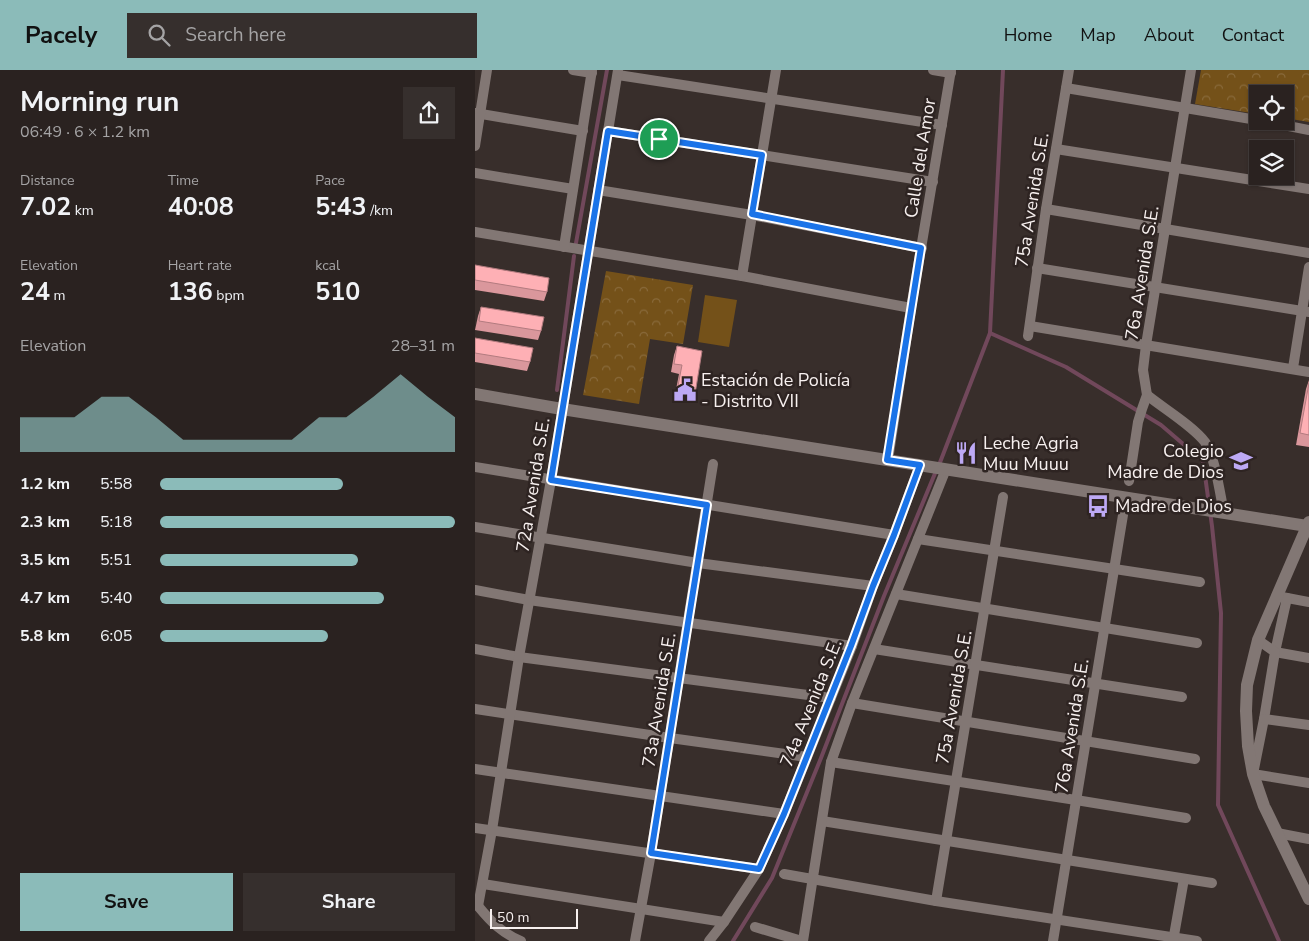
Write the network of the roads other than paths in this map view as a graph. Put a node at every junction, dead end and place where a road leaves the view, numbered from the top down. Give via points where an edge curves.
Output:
1 (487, 70) edge
2 (573, 70) edge
3 (776, 70) edge
4 (933, 70) edge
5 (1069, 70) edge
6 (1191, 70) edge
7 (592, 72) edge
8 (951, 72) edge
9 (618, 73) edge
10 (1066, 88) junction
11 (771, 99) junction
12 (1185, 107) junction
13 (478, 113) edge
14 (1249, 119) edge
15 (942, 125) junction
16 (1294, 127) edge
17 (1309, 130) edge
18 (583, 131) junction
19 (608, 131) junction
20 (475, 146) edge
21 (1056, 149) junction
22 (762, 155) junction
23 (1176, 168) junction
24 (475, 173) edge
25 (933, 182) junction
26 (573, 189) junction
27 (1309, 189) edge
28 (599, 190) junction
29 (1046, 209) junction
30 (752, 214) junction
31 (1166, 229) junction
32 (475, 232) edge
33 (564, 246) junction
34 (921, 248) junction
35 (588, 251) junction
36 (1309, 253) edge
37 (1309, 266) edge
38 (1037, 268) junction
39 (743, 276) junction
40 (1156, 287) junction
41 (911, 308) junction
42 (1305, 312) edge
43 (1146, 345) junction
44 (1293, 368) junction
45 (1309, 372) edge
46 (475, 394) edge
47 (1147, 395) junction
48 (562, 409) junction
49 (887, 460) junction
50 (713, 464) dead end
51 (920, 465) junction
52 (475, 467) edge
53 (946, 469) junction
54 (551, 480) junction
55 (1129, 481) dead end
56 (1003, 497) dead end
57 (707, 505) junction
58 (1220, 512) junction
59 (1123, 516) dead end
60 (1308, 525) edge
61 (475, 527) edge
62 (894, 535) junction
63 (541, 538) junction
64 (918, 539) junction
65 (995, 551) junction
66 (698, 563) junction
67 (1114, 569) junction
68 (1200, 582) dead end
69 (873, 586) junction
70 (475, 590) edge
71 (896, 594) junction
72 (1282, 597) junction
73 (529, 600) junction
74 (1309, 602) edge
75 (985, 609) junction
76 (688, 622) junction
77 (1105, 628) junction
78 (1258, 640) junction
79 (1197, 644) dead end
80 (851, 646) junction
81 (475, 649) edge
82 (874, 649) junction
83 (1275, 652) junction
84 (519, 657) junction
85 (1309, 658) edge
86 (976, 665) junction
87 (679, 678) junction
88 (1095, 683) junction
89 (1182, 697) dead end
90 (831, 698) junction
91 (853, 703) junction
92 (475, 709) edge
93 (510, 714) junction
94 (1265, 719) junction
95 (965, 721) junction
96 (1309, 725) edge
97 (670, 738) junction
98 (1086, 741) junction
99 (807, 757) junction
100 (1195, 759) dead end
101 (831, 762) junction
102 (475, 769) edge
103 (500, 773) junction
104 (1253, 774) junction
105 (956, 782) junction
106 (1309, 783) edge
107 (661, 796) junction
108 (1076, 800) junction
109 (784, 814) junction
110 (1186, 818) dead end
111 (823, 821) junction
112 (475, 828) edge
113 (492, 830) junction
114 (1277, 833) junction
115 (1309, 839) edge
116 (946, 841) junction
117 (651, 853) junction
118 (1066, 860) junction
119 (759, 869) junction
120 (784, 874) dead end
121 (812, 879) junction
122 (1184, 879) junction
123 (1212, 883) dead end
124 (483, 884) junction
125 (1309, 899) edge
126 (936, 901) junction
127 (477, 905) edge
128 (641, 910) junction
129 (1056, 920) junction
130 (724, 922) junction
131 (755, 928) dead end
132 (1174, 939) edge
133 (521, 941) edge
134 (635, 941) edge
135 (709, 941) edge
136 (803, 941) edge
137 (1053, 941) edge
138 (1197, 941) edge

1 - 13 street
2 - 7 street
3 - 11 street
4 - 8 street
5 - 10 street, 75a Avenida S.E.
6 - 12 street, 76a Avenida S.E.
7 - 18 street
8 - 15 street, Calle del Amor
9 - 11 street
9 - 19 street, 72a Avenida S.E.
10 - 12 street
10 - 21 street, 75a Avenida S.E.
11 - 15 street
11 - 22 street
12 - 14 street
12 - 23 street, 76a Avenida S.E.
13 - 18 street
13 - 20 street
15 - 25 street, Calle del Amor
16 - 17 street
18 - 26 street
19 - 22 street
19 - 28 street, 72a Avenida S.E.
21 - 23 street
21 - 29 street, 75a Avenida S.E.
22 - 25 street
22 - 30 street
23 - 27 street
23 - 31 street, 76a Avenida S.E.
24 - 26 street
25 - 34 street, Calle del Amor
26 - 33 street
28 - 30 street
28 - 35 street, 72a Avenida S.E.
29 - 31 street
29 - 38 street, 75a Avenida S.E.
30 - 34 street
30 - 39 street
31 - 36 street
31 - 40 street, 76a Avenida S.E.
32 - 33 street
33 - 35 street
34 - 41 street, Calle del Amor
35 - 39 street
35 - 48 street, 72a Avenida S.E.
37 - 42 street
38 - 40 street
38 - 43 street, 75a Avenida S.E. via 1029,331
39 - 41 street
40 - 42 street
40 - 43 street, 76a Avenida S.E.
41 - 49 street, Calle del Amor
42 - 44 street
43 - 44 street
43 - 47 street, 76a Avenida S.E. via 1143,370
44 - 45 street
46 - 48 street
47 - 55 street via 1138,422
47 - 58 street via 1205,442 1211,454
48 - 49 street
48 - 54 street, 72a Avenida S.E.
49 - 51 street
50 - 57 street, 73a Avenida S.E.
51 - 53 street
51 - 62 street, 74a Avenida S.E.
52 - 54 street
53 - 58 street
53 - 64 street
54 - 57 street
54 - 63 street, 72a Avenida S.E.
56 - 65 street, 75a Avenida S.E.
57 - 62 street
57 - 66 street, 73a Avenida S.E.
58 - 60 street
59 - 67 street, 76a Avenida S.E.
60 - 72 street
61 - 63 street
62 - 69 street, 74a Avenida S.E.
63 - 66 street
63 - 73 street, 72a Avenida S.E.
64 - 65 street
64 - 71 street
65 - 67 street
65 - 75 street, 75a Avenida S.E.
66 - 69 street
66 - 76 street, 73a Avenida S.E.
67 - 68 street
67 - 77 street, 76a Avenida S.E.
69 - 80 street, 74a Avenida S.E.
70 - 73 street
71 - 75 street
71 - 82 street
72 - 74 street
72 - 78 street
72 - 83 street
73 - 76 street
73 - 84 street, 72a Avenida S.E.
75 - 77 street
75 - 86 street, 75a Avenida S.E.
76 - 80 street
76 - 87 street, 73a Avenida S.E.
77 - 79 street
77 - 88 street, 76a Avenida S.E.
78 - 83 street
78 - 104 street via 1247,685 1246,711
80 - 90 street, 74a Avenida S.E.
81 - 84 street
82 - 86 street
82 - 91 street
83 - 85 street
83 - 94 street
84 - 87 street
84 - 93 street, 72a Avenida S.E.
86 - 88 street
86 - 95 street, 75a Avenida S.E.
87 - 90 street
87 - 97 street, 73a Avenida S.E.
88 - 89 street
88 - 98 street, 76a Avenida S.E.
90 - 99 street, 74a Avenida S.E.
91 - 95 street
91 - 101 street
92 - 93 street
93 - 97 street
93 - 103 street, 72a Avenida S.E.
94 - 96 street
94 - 104 street
95 - 98 street
95 - 105 street, 75a Avenida S.E.
97 - 99 street
97 - 107 street, 73a Avenida S.E.
98 - 100 street
98 - 108 street, 76a Avenida S.E.
99 - 109 street, 74a Avenida S.E.
101 - 105 street
101 - 111 street
102 - 103 street
103 - 107 street
103 - 113 street, 72a Avenida S.E.
104 - 106 street
104 - 114 street via 1263,806
105 - 108 street
105 - 116 street, 75a Avenida S.E.
107 - 109 street
107 - 117 street, 73a Avenida S.E.
108 - 110 street
108 - 118 street, 76a Avenida S.E.
109 - 119 street, 74a Avenida S.E.
111 - 116 street
111 - 121 street
112 - 113 street
113 - 117 street
113 - 124 street, 72a Avenida S.E.
114 - 115 street
114 - 125 street
116 - 118 street
116 - 126 street, 75a Avenida S.E.
117 - 119 street
117 - 128 street, 73a Avenida S.E.
118 - 122 street
118 - 129 street, 76a Avenida S.E.
119 - 130 street, 74a Avenida S.E.
120 - 121 street
121 - 126 street
121 - 136 street
122 - 123 street
122 - 132 street
124 - 127 street, 72a Avenida S.E.
124 - 128 street
126 - 129 street
127 - 133 street via 499,928
128 - 130 street
128 - 134 street, 73a Avenida S.E.
129 - 132 street
129 - 137 street, 76a Avenida S.E.
130 - 135 street, 74a Avenida S.E.
131 - 136 street
132 - 138 street

